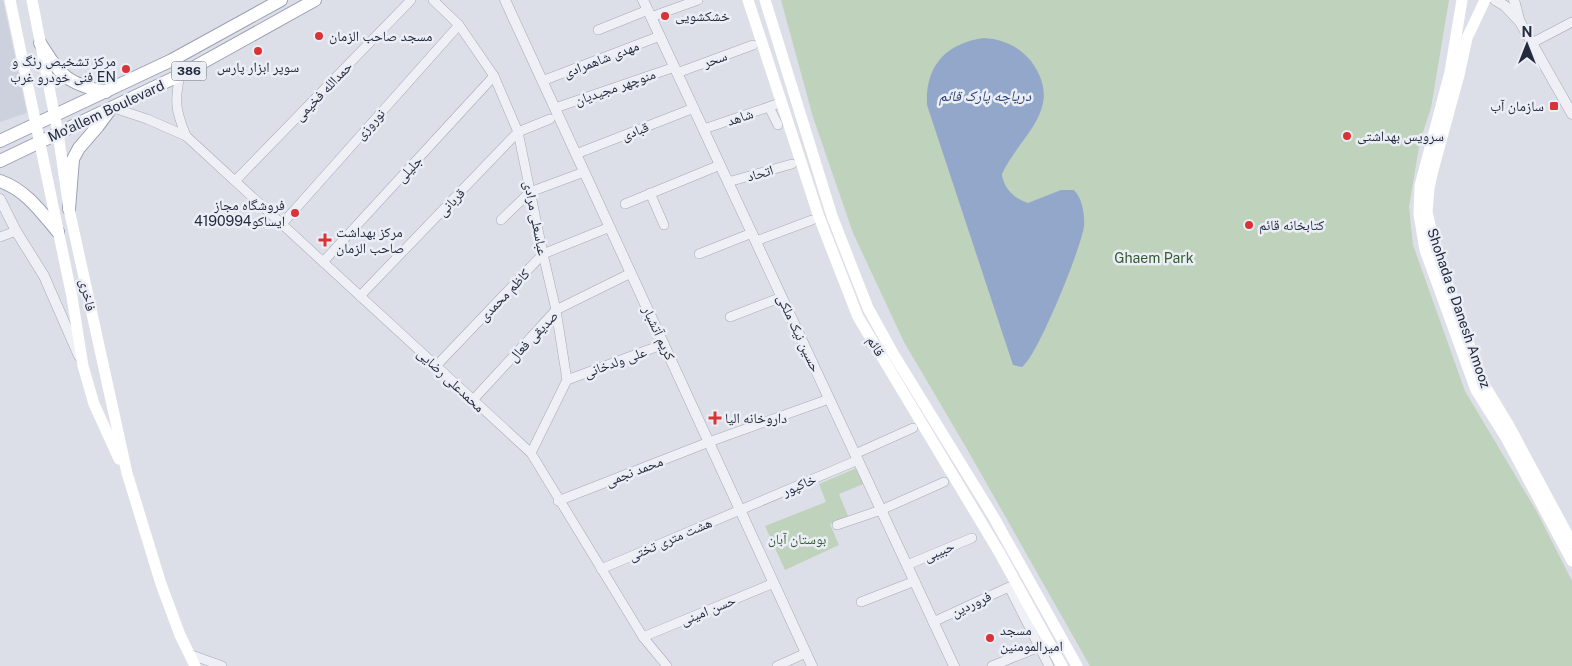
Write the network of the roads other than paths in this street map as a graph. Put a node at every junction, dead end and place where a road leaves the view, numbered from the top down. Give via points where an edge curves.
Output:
1 (10, 0) edge
2 (32, 0) edge
3 (281, 0) edge
4 (315, 0) edge
5 (411, 0) edge
6 (434, 0) edge
7 (505, 0) edge
8 (643, 0) edge
9 (698, 0) edge
10 (748, 0) edge
11 (765, 0) edge
12 (1462, 0) edge
13 (1485, 0) edge
14 (1495, 0) edge
15 (1514, 0) edge
16 (650, 14) junction
17 (1520, 22) junction
18 (1572, 22) edge
19 (459, 25) junction
20 (598, 30) dead end
21 (660, 36) junction
22 (40, 43) junction
23 (1532, 43) junction
24 (754, 45) dead end
25 (676, 70) junction
26 (1454, 74) junction
27 (180, 76) junction
28 (494, 76) junction
29 (542, 81) junction
30 (106, 92) junction
31 (1569, 101) edge
32 (555, 108) junction
33 (694, 108) junction
34 (112, 109) junction
35 (1572, 114) edge
36 (55, 116) junction
37 (550, 119) dead end
38 (37, 124) junction
39 (778, 125) dead end
40 (704, 130) junction
41 (518, 132) junction
42 (58, 133) junction
43 (186, 136) junction
44 (0, 141) edge
45 (40, 142) junction
46 (576, 154) junction
47 (0, 161) edge
48 (792, 164) dead end
49 (720, 165) junction
50 (584, 172) junction
51 (0, 181) edge
52 (235, 181) junction
53 (728, 182) junction
54 (530, 192) junction
55 (650, 193) junction
56 (0, 199) edge
57 (625, 204) dead end
58 (69, 208) junction
59 (501, 220) dead end
60 (812, 220) dead end
61 (282, 224) junction
62 (664, 225) dead end
63 (610, 227) junction
64 (16, 230) junction
65 (58, 232) junction
66 (754, 237) junction
67 (0, 238) edge
68 (543, 254) junction
69 (699, 254) dead end
70 (323, 262) junction
71 (631, 273) junction
72 (360, 296) junction
73 (782, 297) junction
74 (556, 310) junction
75 (730, 317) dead end
76 (664, 344) junction
77 (83, 366) junction
78 (436, 366) junction
79 (566, 380) junction
80 (830, 399) junction
81 (473, 400) junction
82 (913, 428) dead end
83 (709, 442) junction
84 (530, 453) junction
85 (856, 457) junction
86 (127, 473) junction
87 (944, 482) dead end
88 (558, 501) junction
89 (740, 510) junction
90 (881, 510) junction
91 (838, 525) dead end
92 (972, 538) dead end
93 (1572, 543) edge
94 (1572, 561) edge
95 (907, 565) junction
96 (601, 569) junction
97 (914, 582) junction
98 (774, 583) junction
99 (861, 602) dead end
100 (933, 622) junction
101 (643, 637) junction
102 (1039, 647) junction
103 (806, 653) junction
104 (189, 654) junction
105 (950, 665) edge
106 (196, 666) edge
107 (222, 666) edge
108 (667, 666) edge
109 (777, 666) edge
110 (812, 666) edge
111 (992, 666) edge
112 (1049, 666) edge
113 (1062, 666) edge
114 (1077, 666) edge

1 - 38 main road, فاخری
2 - 22 main road, فاخری
3 - 30 main road, Mo'allem Boulevard / 386
4 - 27 main road, Mo'allem Boulevard / 386
5 - 52 street, حمدالله فخیمی
6 - 19 street, عباسعلی مرادی
7 - 29 street, کریم آتشبار
8 - 16 street, حسین نیک ملکی
9 - 16 street
10 - 113 main road, قائم via 816,208 858,317 999,552
11 - 114 main road, قائم via 832,216 868,308 994,516
12 - 26 main road, Shohada e Danesh Amooz
13 - 26 main road, Shohada e Danesh Amooz
14 - 17 street
15 - 17 street
16 - 20 street
16 - 21 street, حسین نیک ملکی
17 - 23 street
18 - 23 street
19 - 28 street, عباسعلی مرادی
19 - 61 street, نوروزی
21 - 25 street, حسین نیک ملکی
21 - 29 street, مهدی شاهمرادی
22 - 30 main road via 63,75 86,88
22 - 36 main road, فاخری
23 - 31 street
24 - 25 street, سحر
25 - 32 street, منوچهر مجیدیان
25 - 33 street, حسین نیک ملکی
26 - 93 main road, Shohada e Danesh Amooz via 1429,188 1427,212 1431,232 1482,382
26 - 94 main road via 1420,186 1419,214 1425,250 1476,390
27 - 34 main road, Mo'allem Boulevard / 386
27 - 43 street via 176,92 177,112
28 - 41 street, عباسعلی مرادی
28 - 70 street, جلیلی
29 - 32 street, کریم آتشبار
30 - 36 main road, Mo'allem Boulevard / 386
31 - 35 street
32 - 46 street, کریم آتشبار
33 - 40 street, حسین نیک ملکی
33 - 46 street, قبادی
34 - 42 main road, Mo'allem Boulevard / 386
34 - 43 street via 148,119
34 - 58 main road via 73,159
36 - 38 main road, Mo'allem Boulevard / 386
36 - 42 main road, فاخری
37 - 41 street, قربانی
38 - 44 main road, Mo'allem Boulevard / 386
38 - 45 main road, فاخری
39 - 40 street, شاهد via 773,106
40 - 49 street, حسین نیک ملکی
41 - 54 street, عباسعلی مرادی
41 - 72 street, قربانی
42 - 45 main road, Mo'allem Boulevard / 386
42 - 58 main road, فاخری
43 - 52 street, محمدعلی رضایی
45 - 47 main road, Mo'allem Boulevard / 386
45 - 65 main road, فاخری
46 - 50 street, کریم آتشبار
48 - 53 street, اتحاد
49 - 53 street, حسین نیک ملکی
49 - 55 street
50 - 54 street
50 - 63 street, کریم آتشبار
51 - 65 main road via 21,191
52 - 61 street, محمدعلی رضایی
53 - 66 street, حسین نیک ملکی
54 - 59 street
54 - 68 street, عباسعلی مرادی
55 - 57 street
55 - 62 street
56 - 64 street
58 - 86 main road, فاخری
60 - 66 street
61 - 70 street, محمدعلی رضایی
63 - 68 street, کاظم محمدی
63 - 71 street, کریم آتشبار
64 - 67 street
64 - 77 street via 44,276
65 - 77 main road, فاخری
66 - 69 street
66 - 73 street, حسین نیک ملکی
68 - 74 street, عباسعلی مرادی
68 - 78 street, کاظم محمدی
70 - 72 street, محمدعلی رضایی
71 - 74 street, صدیقی فعال
71 - 76 street, کریم آتشبار
72 - 78 street, محمدعلی رضایی
73 - 75 street
73 - 80 street, حسین نیک ملکی
74 - 79 street, عباسعلی مرادی
74 - 81 street, صدیقی فعال
76 - 79 street, علی ولدخانی
76 - 83 street, کریم آتشبار
77 - 86 main road, فاخری via 94,404
78 - 81 street, محمدعلی رضایی
79 - 84 street
80 - 83 street, محمد نجمی
80 - 85 street, حسین نیک ملکی
81 - 84 street, محمدعلی رضایی
82 - 85 street, خاکپور
83 - 88 street, محمد نجمی
83 - 89 street, کریم آتشبار
84 - 88 street, محمدعلی رضایی
85 - 89 street, خاکپور
85 - 90 street, حسین نیک ملکی
86 - 104 main road, فاخری via 161,584
87 - 90 street
88 - 96 street, محمدعلی رضایی
89 - 96 street, هشت متری تختی
89 - 98 street, کریم آتشبار
90 - 91 street
90 - 95 street, حسین نیک ملکی
92 - 95 street, حبیبی
95 - 97 street, حسین نیک ملکی
96 - 101 street, محمدعلی رضایی
97 - 99 street
97 - 100 street, حسین نیک ملکی
98 - 101 street, حسن امینی
98 - 103 street, کریم آتشبار
100 - 102 street, فروردین via 1009,587
100 - 105 street, حسین نیک ملکی
101 - 108 street, محمدعلی رضایی
102 - 111 street
102 - 112 street
103 - 109 street
103 - 110 street, کریم آتشبار
104 - 106 main road, فاخری
104 - 107 street

